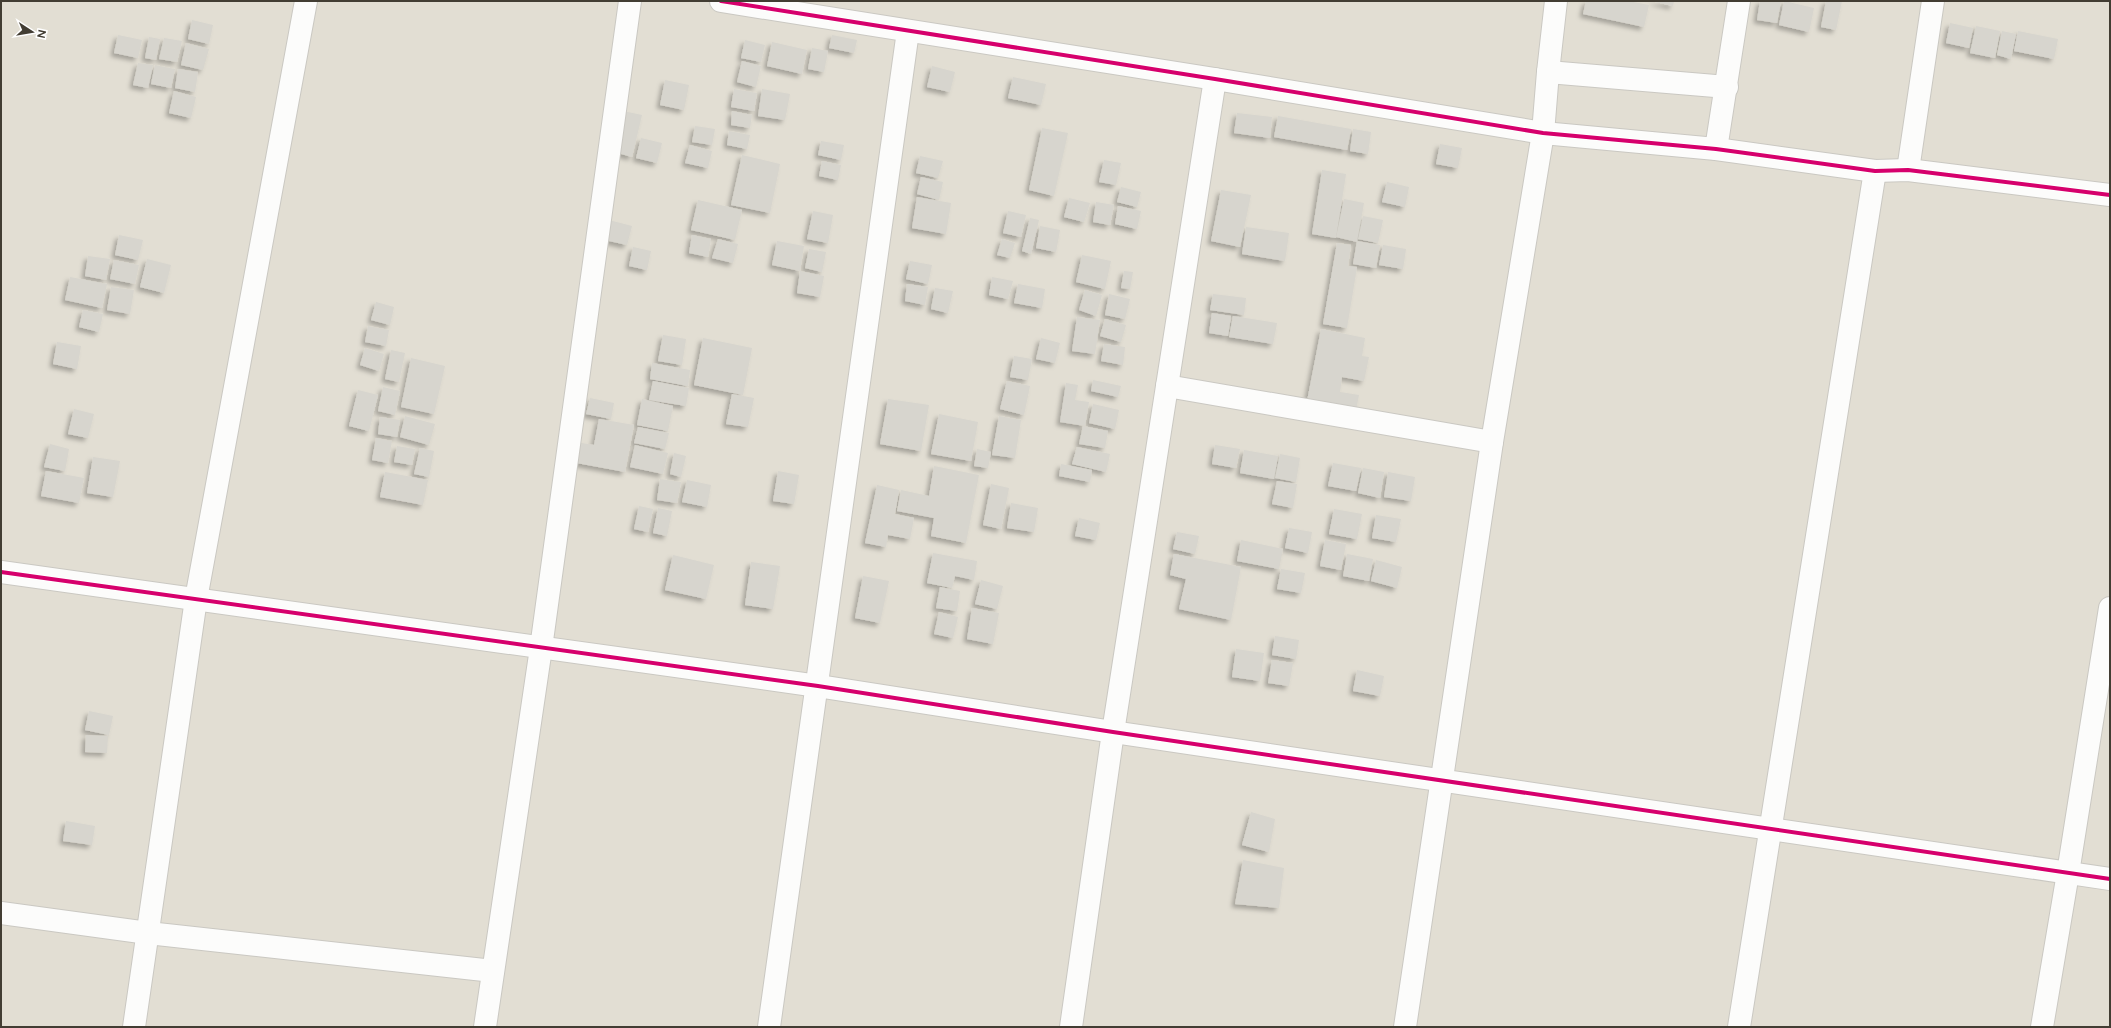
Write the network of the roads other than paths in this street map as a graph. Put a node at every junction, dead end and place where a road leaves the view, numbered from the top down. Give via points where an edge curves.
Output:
1 (306, 1) edge
2 (630, 1) edge
3 (723, 1) edge
4 (1556, 1) edge
5 (1739, 1) edge
6 (1933, 1) edge
7 (908, 31) junction
8 (1548, 72) junction
9 (1215, 79) junction
10 (1727, 87) junction
11 (1544, 133) junction
12 (1716, 149) junction
13 (1908, 170) junction
14 (1876, 171) junction
15 (2110, 195) edge
16 (1167, 386) junction
17 (1492, 442) junction
18 (1, 572) edge
19 (196, 599) junction
20 (2110, 608) edge
21 (541, 648) junction
22 (818, 686) junction
23 (1113, 732) junction
24 (1442, 780) junction
25 (1769, 830) junction
26 (2068, 873) junction
27 (2110, 879) edge
28 (1, 913) edge
29 (148, 933) junction
30 (493, 971) junction
31 (134, 1027) edge
32 (485, 1027) edge
33 (769, 1027) edge
34 (1071, 1027) edge
35 (1404, 1027) edge
36 (1739, 1027) edge
37 (2042, 1027) edge

1 - 19 street
2 - 21 street
3 - 7 street
4 - 8 street
5 - 10 street
6 - 13 street
7 - 9 street
7 - 22 street
8 - 10 street
8 - 11 street
9 - 11 street
9 - 16 street
10 - 12 street
11 - 12 street
11 - 17 street
12 - 14 street
13 - 14 street
13 - 15 street
14 - 25 street
16 - 17 street
16 - 23 street
17 - 24 street
18 - 19 street
19 - 21 street
19 - 29 street
20 - 26 street
21 - 22 street
21 - 30 street
22 - 23 street
22 - 33 street
23 - 24 street
23 - 34 street
24 - 25 street
24 - 35 street
25 - 26 street
25 - 36 street
26 - 27 street
26 - 37 street
28 - 29 street
29 - 30 street
29 - 31 street
30 - 32 street

